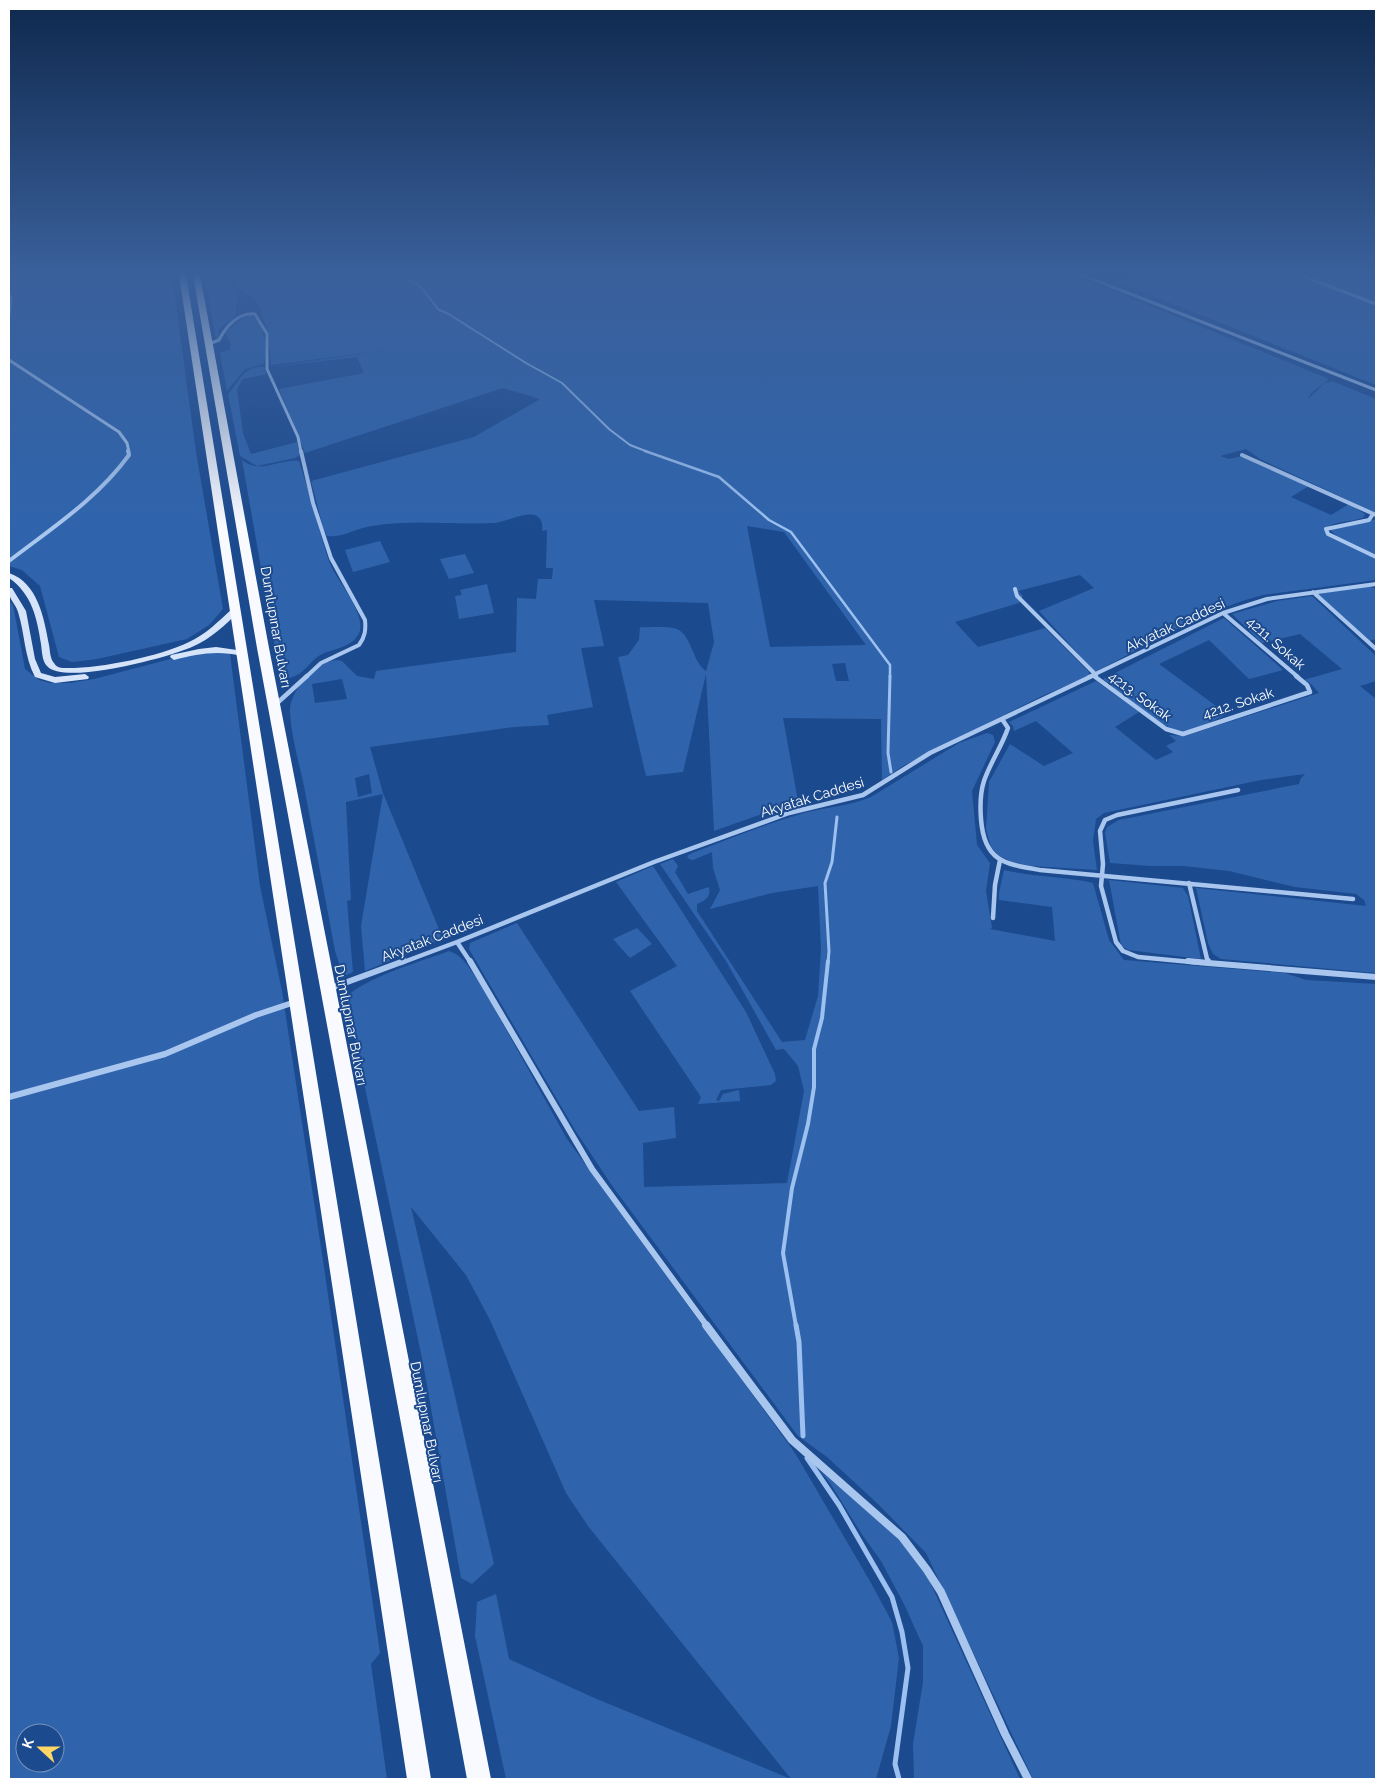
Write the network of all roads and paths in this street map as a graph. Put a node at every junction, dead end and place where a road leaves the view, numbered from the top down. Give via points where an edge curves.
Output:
1 (195, 358) edge
2 (212, 358) edge
3 (267, 358) edge
4 (1295, 358) edge
5 (9, 360) edge
6 (1376, 390) edge
7 (1242, 455) dead end
8 (1374, 515) edge
9 (1376, 557) edge
10 (9, 561) edge
11 (9, 575) edge
12 (1376, 584) edge
13 (1015, 589) dead end
14 (9, 590) edge
15 (1313, 592) junction
16 (235, 611) junction
17 (1223, 613) junction
18 (1376, 649) edge
19 (241, 652) junction
20 (1095, 676) junction
21 (1310, 692) joint
22 (274, 705) junction
23 (1002, 719) junction
24 (1173, 732) joint
25 (1238, 790) dead end
26 (1000, 860) junction
27 (1102, 876) junction
28 (1189, 882) junction
29 (1353, 899) dead end
30 (993, 918) dead end
31 (457, 942) junction
32 (1208, 963) junction
33 (1376, 977) edge
34 (328, 989) junction
35 (296, 1002) junction
36 (9, 1097) edge
37 (419, 1779) edge
38 (478, 1779) edge
39 (1028, 1779) edge

1 - 16 highway
2 - 22 highway, Dumlupınar Bulvarı
3 - 22 street via 267,369 298,437 331,558 365,620 365,635 359,645 321,663
4 - 6 street
5 - 10 street via 119,432 127,443 129,455 118,472 94,495
7 - 8 street
8 - 9 street via 1369,520 1326,529 1328,534
11 - 16 main road via 22,583 34,598 48,662 62,671 89,670 181,648 201,638
12 - 15 street, Akyatak Caddesi
13 - 20 street, 4213. Sokak via 1017,596
14 - 19 main road via 22,611 31,659 38,675 55,680 83,678 203,649
15 - 17 street, Akyatak Caddesi via 1267,600
15 - 18 street
16 - 19 highway
17 - 20 street, Akyatak Caddesi
17 - 21 street, 4211. Sokak via 1307,685
19 - 35 highway
20 - 23 street, Akyatak Caddesi
20 - 24 street, 4213. Sokak
21 - 24 street, 4212. Sokak via 1183,734
22 - 34 highway, Dumlupınar Bulvarı
23 - 26 street via 1008,728 981,797 981,822 986,844 992,856
23 - 31 street, Akyatak Caddesi via 930,753 863,795 789,813 654,862
25 - 27 street via 1106,820 1100,831
26 - 27 street via 1007,865
26 - 30 street
27 - 28 street
27 - 32 street via 1101,886 1116,942 1123,951 1138,957
28 - 29 street
28 - 32 street
31 - 34 street, Akyatak Caddesi
31 - 39 street via 592,1169 759,1398 802,1450 902,1537 928,1570
32 - 33 street
34 - 38 highway, Dumlupınar Bulvarı
35 - 36 street via 256,1015 164,1054
35 - 37 highway

